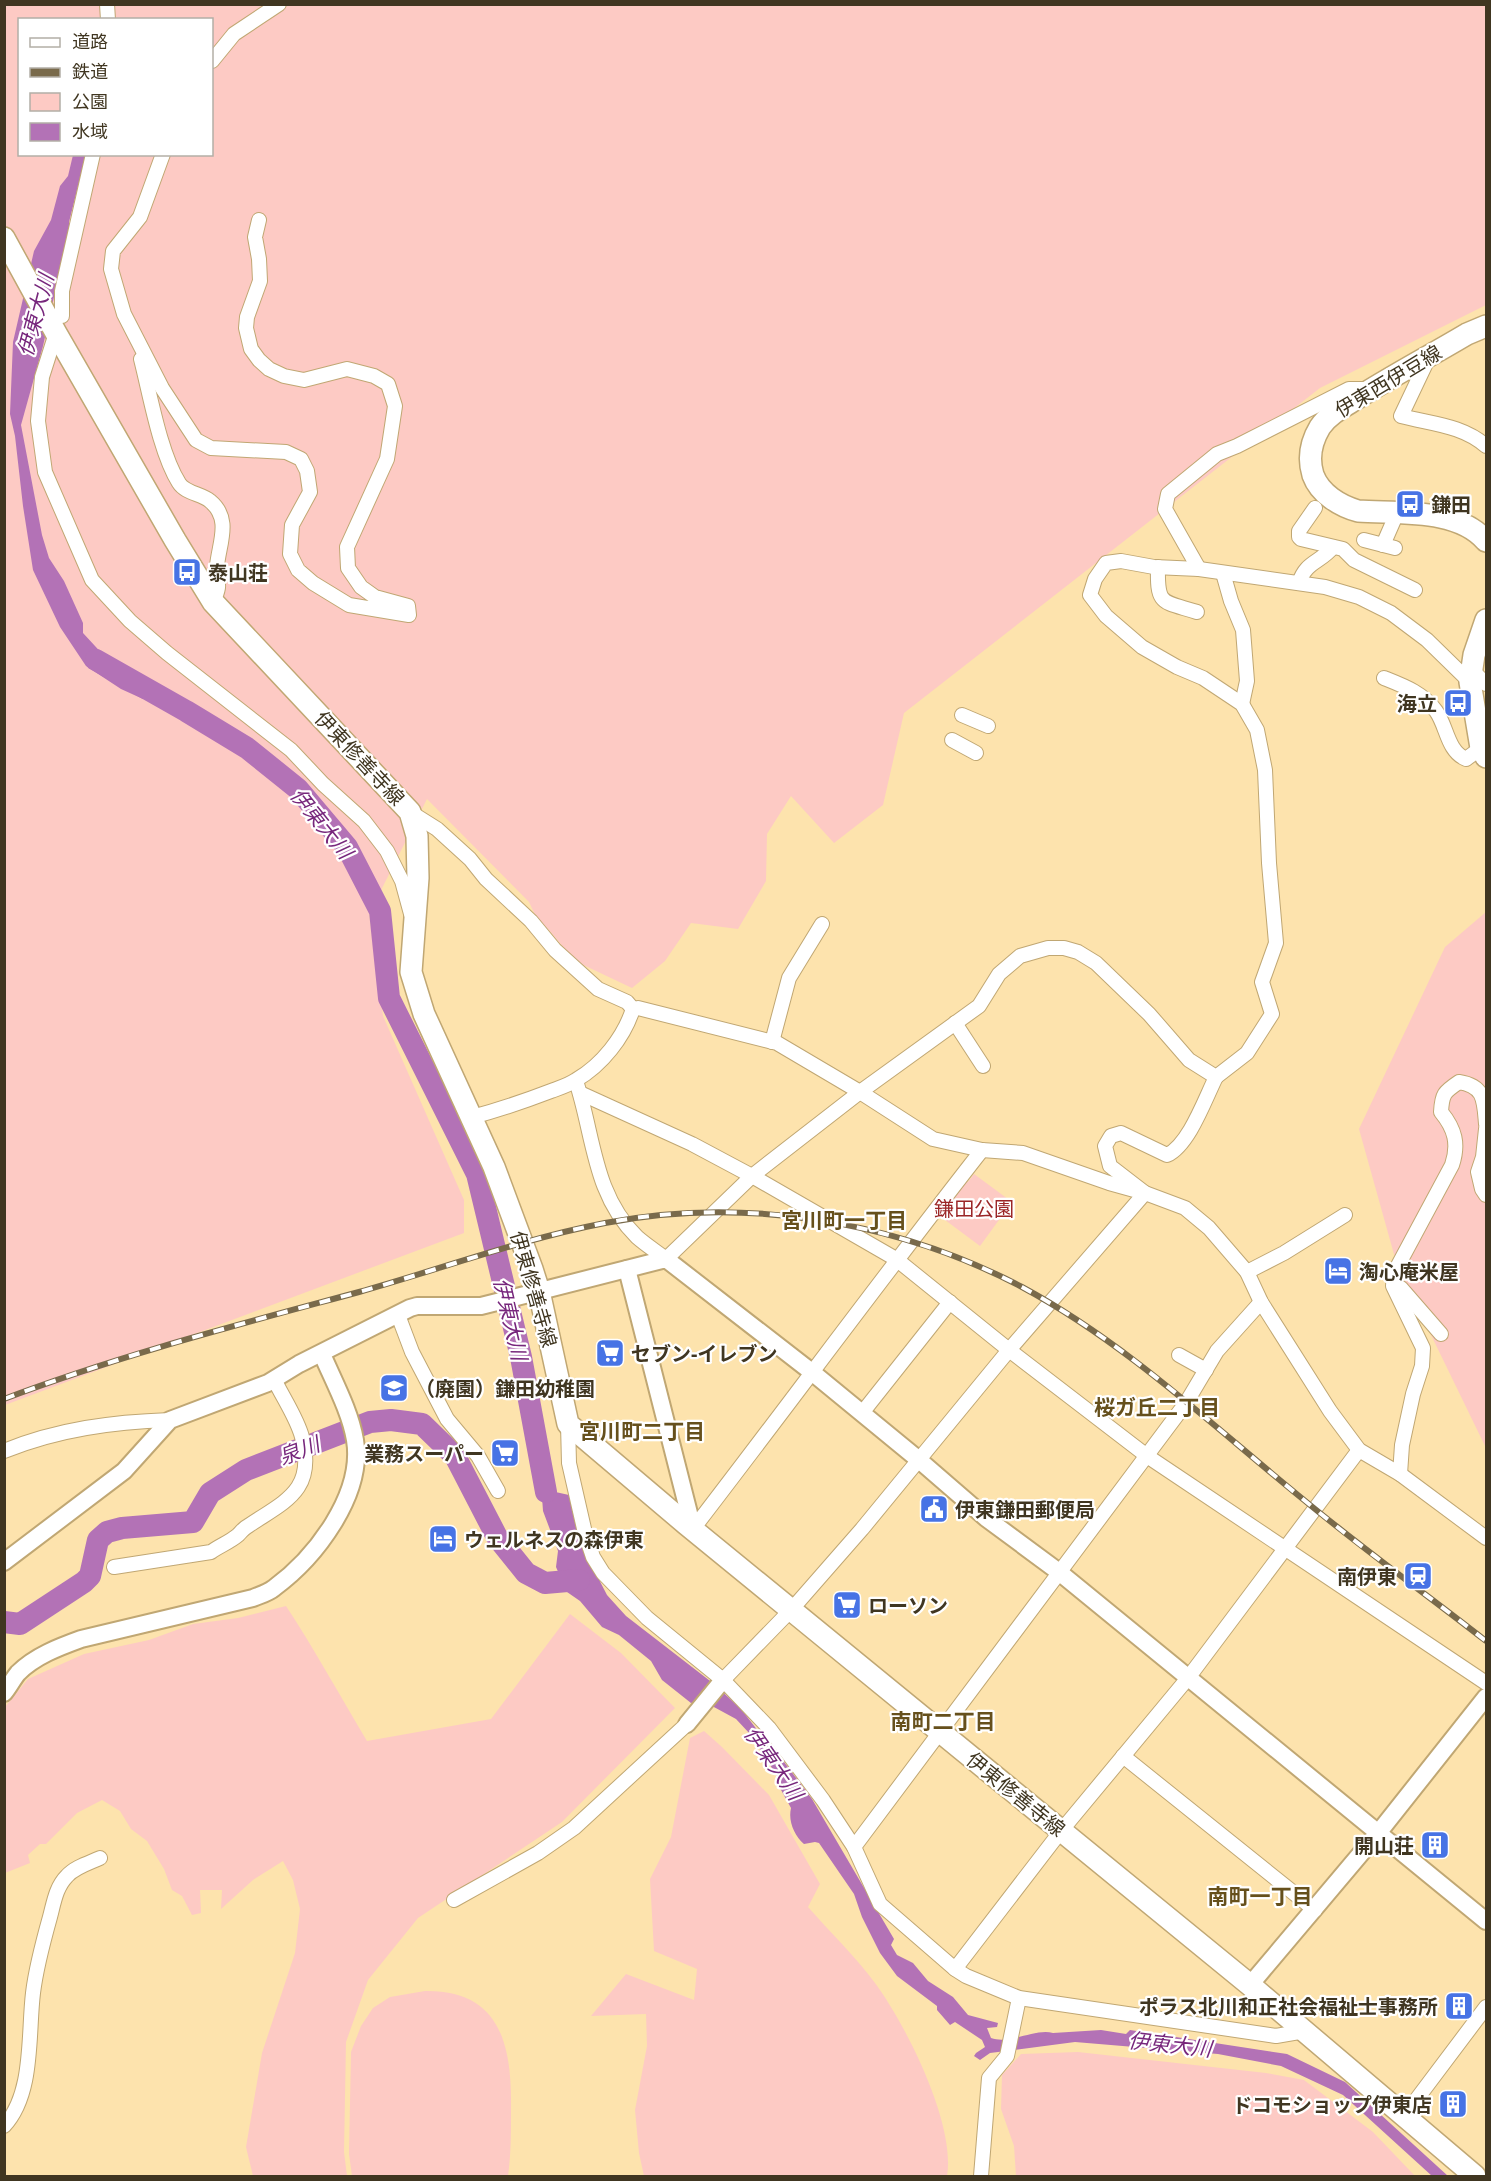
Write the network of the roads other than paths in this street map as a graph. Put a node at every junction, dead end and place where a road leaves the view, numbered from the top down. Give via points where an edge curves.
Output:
1 (279, 4) edge
2 (213, 60) edge
3 (93, 156) edge
4 (162, 156) edge
5 (259, 220) dead end
6 (4, 238) edge
7 (55, 322) junction
8 (1486, 326) edge
9 (142, 346) junction
10 (1429, 357) junction
11 (1371, 389) junction
12 (1486, 446) edge
13 (1315, 508) dead end
14 (1397, 513) junction
15 (1364, 540) dead end
16 (1486, 541) edge
17 (1334, 547) junction
18 (1158, 567) junction
19 (1199, 569) junction
20 (1223, 573) junction
21 (1299, 583) junction
22 (1415, 590) dead end
23 (213, 602) junction
24 (1197, 612) dead end
25 (1486, 620) edge
26 (1383, 678) dead end
27 (1476, 678) edge
28 (1242, 704) junction
29 (962, 714) dead end
30 (988, 726) dead end
31 (952, 740) dead end
32 (1484, 752) edge
33 (976, 753) dead end
34 (410, 812) junction
35 (822, 924) dead end
36 (414, 927) junction
37 (633, 1009) junction
38 (955, 1023) junction
39 (772, 1042) junction
40 (983, 1065) dead end
41 (1216, 1077) junction
42 (578, 1087) junction
43 (860, 1092) junction
44 (472, 1118) junction
45 (1486, 1124) edge
46 (1486, 1129) edge
47 (982, 1150) junction
48 (752, 1176) junction
49 (1145, 1193) junction
50 (1486, 1195) edge
51 (1345, 1215) dead end
52 (666, 1259) junction
53 (896, 1259) junction
54 (627, 1269) junction
55 (1247, 1272) junction
56 (1394, 1273) junction
57 (531, 1294) junction
58 (950, 1302) junction
59 (1261, 1302) junction
60 (398, 1315) junction
61 (1441, 1334) dead end
62 (1009, 1350) junction
63 (322, 1354) junction
64 (1179, 1355) dead end
65 (1206, 1370) junction
66 (813, 1373) junction
67 (274, 1379) junction
68 (862, 1413) junction
69 (170, 1420) junction
70 (568, 1424) junction
71 (1359, 1450) junction
72 (4, 1451) edge
73 (1147, 1456) junction
74 (919, 1460) junction
75 (1400, 1474) junction
76 (498, 1491) dead end
77 (693, 1529) junction
78 (1486, 1538) edge
79 (1287, 1548) junction
80 (4, 1562) edge
81 (114, 1567) dead end
82 (1059, 1572) junction
83 (792, 1609) junction
84 (1188, 1678) junction
85 (723, 1680) junction
86 (1486, 1683) edge
87 (4, 1693) edge
88 (1486, 1697) edge
89 (687, 1724) joint
90 (941, 1732) junction
91 (1123, 1756) junction
92 (1061, 1831) junction
93 (1379, 1832) junction
94 (854, 1847) junction
95 (99, 1858) dead end
96 (454, 1900) dead end
97 (1315, 1910) junction
98 (1486, 1921) edge
99 (955, 1969) junction
100 (1250, 1985) junction
101 (1018, 2005) junction
102 (1486, 2007) edge
103 (1305, 2031) junction
104 (1404, 2116) junction
105 (4, 2126) edge
106 (981, 2176) edge
107 (1475, 2176) edge

1 - 2 street via 234,34
3 - 7 street
4 - 9 street via 140,218 113,251 111,269 124,314
5 - 9 street via 255,237 260,281 246,328 250,349 269,369 284,375 304,380 347,369 388,384 394,406 387,459 347,547 348,568 375,597 408,606 410,615 349,605 298,570 290,554 292,525 310,492 301,459 286,452 211,448 196,440 162,388
6 - 7 main road, 伊東修善寺線
7 - 23 main road, 伊東修善寺線
7 - 36 street via 42,377 38,421 43,462 92,580 166,653 291,750 364,821 387,851 402,881
8 - 10 main road, 伊東西伊豆線
9 - 23 street via 141,358 167,456 180,486 210,501 221,515 224,530 216,569 220,587
10 - 11 main road, 伊東西伊豆線
10 - 12 street via 1401,416 1473,435
11 - 14 main road, 伊東西伊豆線 via 1320,427 1310,458 1312,471 1328,496 1347,508
11 - 19 street via 1349,389 1217,454 1168,494 1165,509
13 - 17 street via 1299,537
14 - 15 street via 1389,547
14 - 16 main road, 伊東西伊豆線 via 1454,519 1470,526
17 - 21 street via 1303,570
17 - 22 street
18 - 19 street
18 - 24 street via 1161,598
18 - 28 street via 1121,561 1106,563 1090,595 1106,616 1142,647 1203,678
19 - 20 street
20 - 21 street
20 - 28 street via 1243,630 1247,681
21 - 27 street via 1359,597 1391,612
23 - 34 main road, 伊東修善寺線
25 - 27 main road
26 - 32 street via 1410,688 1430,705 1458,756 1466,759
27 - 32 main road
28 - 41 street via 1257,730 1265,770 1276,943 1262,982 1272,1014 1247,1053
29 - 30 street
31 - 33 street
34 - 36 main road, 伊東修善寺線 via 417,836
34 - 37 street via 437,829 470,859 555,950 598,989 627,1002
35 - 39 street via 789,978
36 - 44 main road, 伊東修善寺線 via 411,972 424,1014
37 - 39 street
37 - 42 street via 619,1038
38 - 40 street
38 - 41 street via 979,1006 999,974 1020,956 1064,948 1078,951 1096,963 1189,1060
38 - 43 street
39 - 43 street
41 - 49 street via 1174,1152 1167,1155 1122,1133 1111,1136 1105,1146 1110,1166
42 - 44 street
42 - 48 street
42 - 52 street via 594,1157 618,1214 637,1237
43 - 47 street via 933,1139
43 - 48 street
44 - 57 main road, 伊東修善寺線 via 494,1167
45 - 56 street via 1481,1094 1473,1084 1459,1083 1445,1091 1441,1112 1455,1135 1456,1153
46 - 50 street via 1478,1172
47 - 49 street via 1023,1153
47 - 53 street
48 - 52 street
48 - 53 street
49 - 55 street via 1193,1215
49 - 62 street
51 - 55 street
52 - 54 street
52 - 66 street
53 - 58 street
53 - 66 street
54 - 57 street
54 - 77 street
55 - 59 street
56 - 61 street via 1403,1293
56 - 75 street via 1393,1286 1424,1348 1402,1445
57 - 60 street via 481,1306 417,1306
57 - 70 main road, 伊東修善寺線
58 - 62 street
58 - 68 street
59 - 65 street via 1217,1351
59 - 71 street
60 - 63 street
60 - 76 street via 412,1352 447,1419 478,1456
62 - 73 street
62 - 74 street
63 - 67 street
63 - 87 street via 351,1423 357,1458 346,1501 302,1563 272,1590 253,1598 60,1646 18,1674
64 - 65 street
65 - 73 street
66 - 68 street
66 - 77 street
67 - 69 street
67 - 81 street via 302,1436 304,1477 295,1494 211,1552
68 - 74 street
69 - 72 street via 85,1427
69 - 80 street via 124,1471
70 - 77 main road, 伊東修善寺線
70 - 85 street via 569,1463 593,1557 603,1573 647,1618
71 - 75 street
71 - 79 street
73 - 79 street
73 - 82 street
74 - 82 street via 986,1518
74 - 83 street
75 - 78 street
77 - 83 main road, 伊東修善寺線
79 - 84 street
79 - 86 street
82 - 84 street
82 - 90 street
83 - 85 street
83 - 90 main road, 伊東修善寺線
84 - 91 street
84 - 93 street
85 - 89 street
85 - 94 street via 769,1728
88 - 93 street
89 - 96 street via 574,1828
90 - 92 main road, 伊東修善寺線
90 - 94 street
91 - 92 street
91 - 97 street
92 - 99 street
92 - 100 main road, 伊東修善寺線
93 - 97 street
93 - 98 street
94 - 99 street via 880,1904
95 - 105 street via 69,1873 59,1885 36,1973 28,2068 15,2112
97 - 100 street
99 - 101 street
100 - 103 main road, 伊東修善寺線
101 - 103 street via 1276,2036
101 - 106 street via 1007,2056 989,2078
102 - 104 street
103 - 104 main road, 伊東修善寺線
104 - 107 main road, 伊東修善寺線

